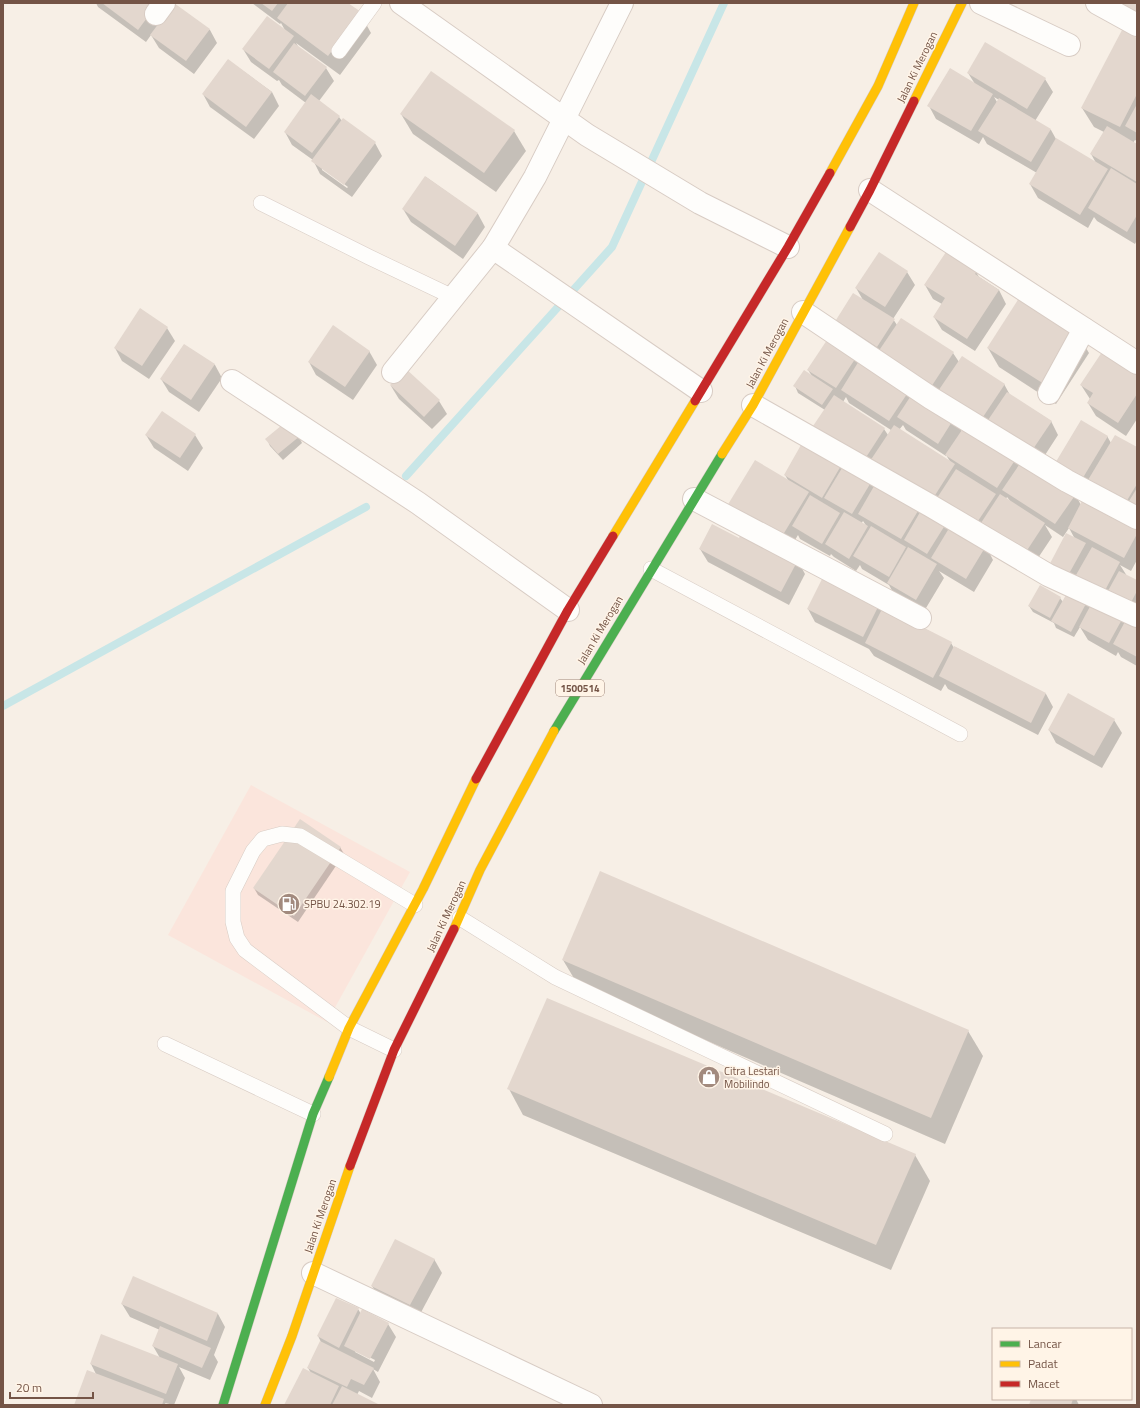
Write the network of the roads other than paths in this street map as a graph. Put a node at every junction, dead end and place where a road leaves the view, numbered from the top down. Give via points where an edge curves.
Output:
1 (374, 3) edge
2 (401, 3) edge
3 (622, 3) edge
4 (914, 3) edge
5 (962, 3) edge
6 (981, 3) edge
7 (1097, 3) edge
8 (1137, 25) edge
9 (1069, 45) dead end
10 (339, 52) dead end
11 (565, 118) junction
12 (870, 190) junction
13 (261, 203) dead end
14 (788, 247) junction
15 (493, 248) junction
16 (453, 297) junction
17 (803, 312) junction
18 (1084, 329) junction
19 (1137, 363) edge
20 (393, 372) dead end
21 (232, 381) dead end
22 (700, 390) junction
23 (1049, 393) dead end
24 (753, 405) junction
25 (694, 499) junction
26 (1137, 518) edge
27 (651, 569) junction
28 (568, 610) junction
29 (1137, 616) edge
30 (920, 618) dead end
31 (960, 734) dead end
32 (415, 906) junction
33 (460, 918) junction
34 (349, 1028) junction
35 (166, 1044) dead end
36 (394, 1050) junction
37 (313, 1114) junction
38 (885, 1134) dead end
39 (313, 1273) junction
40 (223, 1405) edge
41 (265, 1405) edge
42 (592, 1405) edge

1 - 10 lane
2 - 11 street
3 - 11 street
4 - 14 highway via 878,86
5 - 12 highway, Jalan Ki Merogan / 1500514
6 - 9 street
7 - 8 street
11 - 14 street via 700,203
11 - 15 street via 535,177
12 - 17 highway, Jalan Ki Merogan / 1500514
12 - 18 street
13 - 16 lane
14 - 22 highway
15 - 16 street
15 - 22 street
16 - 20 street
17 - 24 highway, Jalan Ki Merogan / 1500514
17 - 26 street via 931,398 1067,481
18 - 19 street
18 - 23 street
21 - 28 street via 418,503
22 - 28 highway
24 - 25 highway, Jalan Ki Merogan / 1500514
24 - 29 street via 1048,575
25 - 27 highway, Jalan Ki Merogan / 1500514
25 - 30 street
27 - 31 lane
27 - 33 highway, Jalan Ki Merogan / 1500514 via 558,724 480,870
28 - 32 highway via 468,793
32 - 34 highway
32 - 34 lane via 300,836 282,834 263,839 253,851 233,891 233,922 238,938 245,950
33 - 36 highway, Jalan Ki Merogan / 1500514
33 - 38 lane via 555,977
34 - 36 lane
34 - 37 highway
35 - 37 lane
36 - 39 highway, Jalan Ki Merogan / 1500514
37 - 40 highway
39 - 41 highway, Jalan Ki Merogan / 1500514
39 - 42 street

